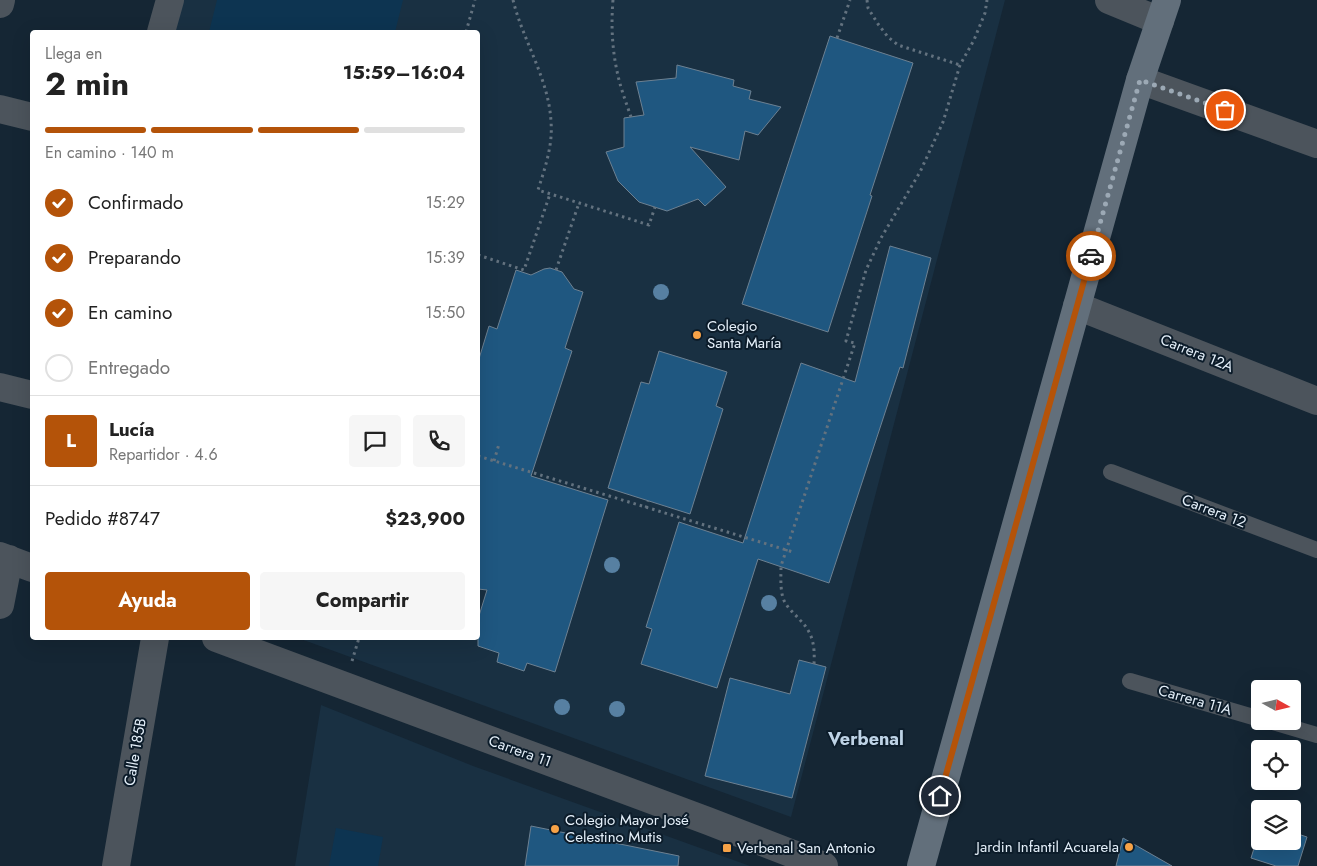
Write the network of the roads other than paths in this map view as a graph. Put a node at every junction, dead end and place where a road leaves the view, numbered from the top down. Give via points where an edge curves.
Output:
1 (1, 0) edge
2 (170, 0) edge
3 (1109, 0) edge
4 (0, 4) edge
5 (1163, 10) edge
6 (162, 30) edge
7 (1140, 80) junction
8 (0, 109) edge
9 (30, 116) edge
10 (1317, 144) edge
11 (1077, 306) junction
12 (0, 387) edge
13 (30, 394) edge
14 (1317, 401) edge
15 (1111, 472) dead end
16 (1317, 550) edge
17 (14, 561) edge
18 (0, 605) edge
19 (155, 640) edge
20 (221, 640) edge
21 (1130, 681) dead end
22 (1251, 716) edge
23 (1300, 730) edge
24 (1317, 735) edge
25 (116, 866) edge
26 (824, 866) edge
27 (920, 866) edge

1 - 4 street
2 - 6 street
3 - 5 street
5 - 7 street
7 - 10 street
7 - 11 street
8 - 9 street
11 - 14 street, Carrera 12A
11 - 27 street
12 - 13 street
15 - 16 lane, Carrera 12
17 - 18 street
19 - 25 street, Calle 185B
20 - 26 street, Carrera 11
21 - 22 lane, Carrera 11A
23 - 24 lane

